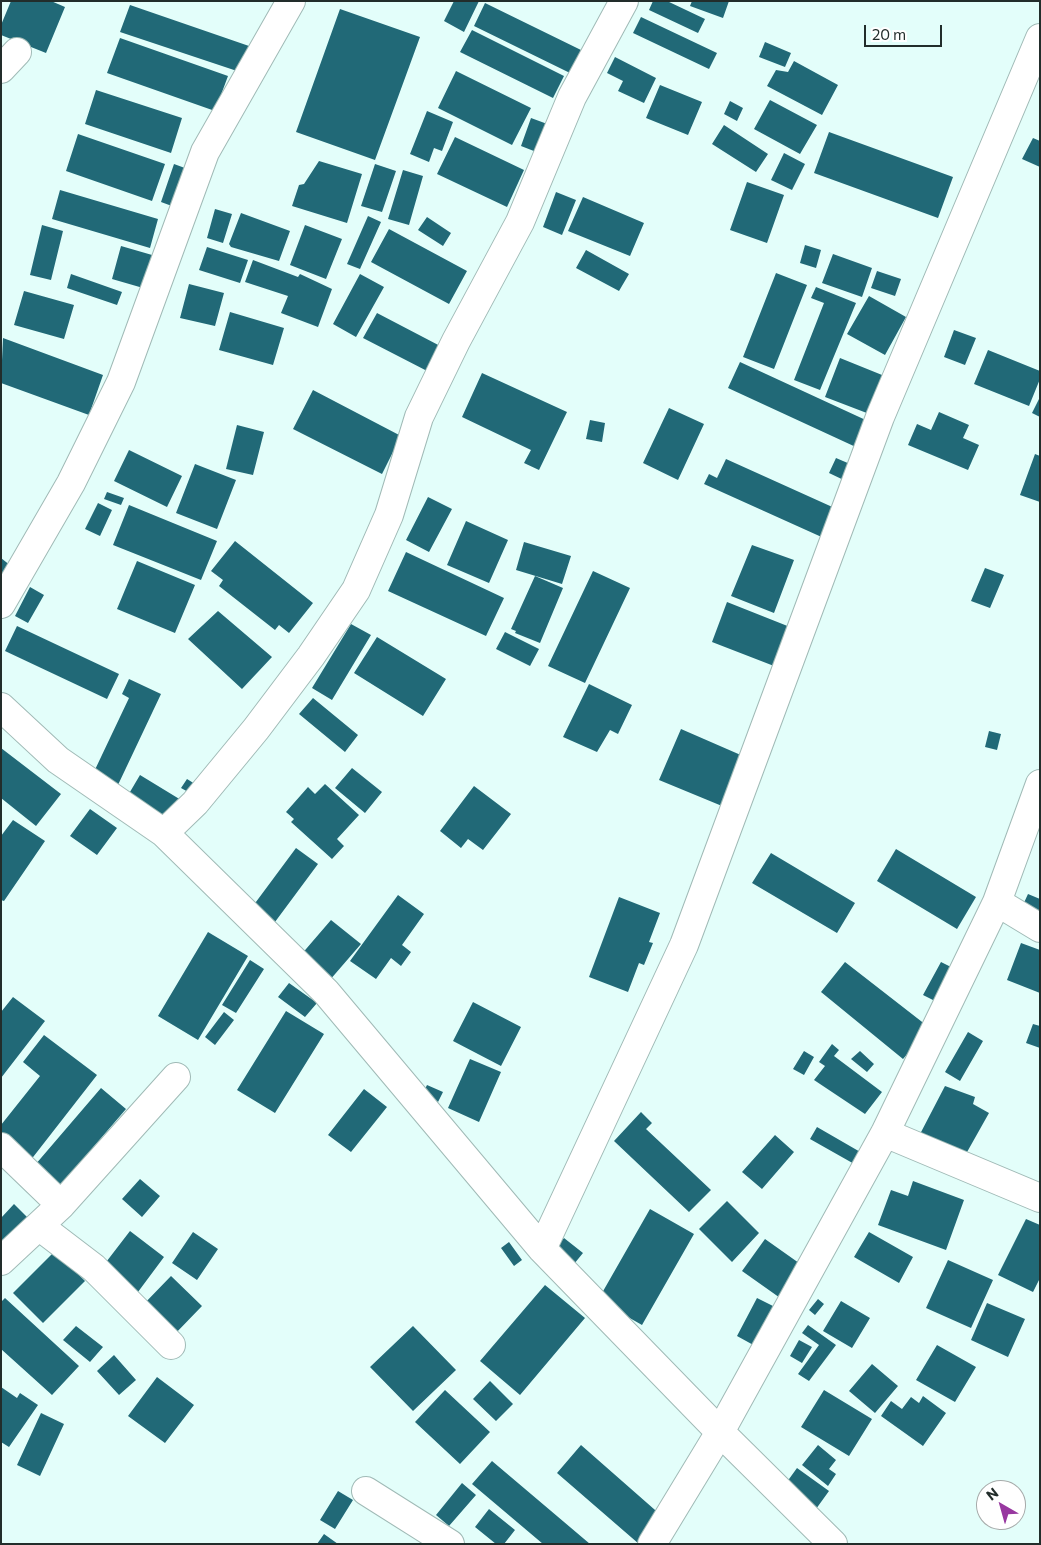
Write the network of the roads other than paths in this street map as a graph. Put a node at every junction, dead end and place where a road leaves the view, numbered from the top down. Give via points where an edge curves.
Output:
1 (291, 1) edge
2 (624, 1) edge
3 (1040, 38) edge
4 (1, 604) edge
5 (1, 707) edge
6 (1040, 784) edge
7 (164, 833) junction
8 (997, 902) junction
9 (1040, 928) edge
10 (176, 1077) dead end
11 (885, 1133) junction
12 (1, 1147) edge
13 (1040, 1198) edge
14 (61, 1206) junction
15 (39, 1226) junction
16 (542, 1249) junction
17 (1, 1261) edge
18 (171, 1346) dead end
19 (720, 1432) junction
20 (366, 1491) dead end
21 (450, 1544) edge
22 (652, 1544) edge
23 (833, 1544) edge

1 - 4 street via 205,152 121,382 71,483
2 - 7 street via 572,98 520,222 418,417 389,515 356,590 256,729 195,803
3 - 16 street via 880,417 684,945
5 - 7 street via 58,760
6 - 8 street
7 - 16 street via 326,992
8 - 9 street
8 - 11 street
10 - 14 street
11 - 13 street
11 - 19 street
12 - 14 street
14 - 15 street
15 - 17 street
15 - 18 street via 94,1268
16 - 19 street
19 - 22 street
19 - 23 street
20 - 21 street

